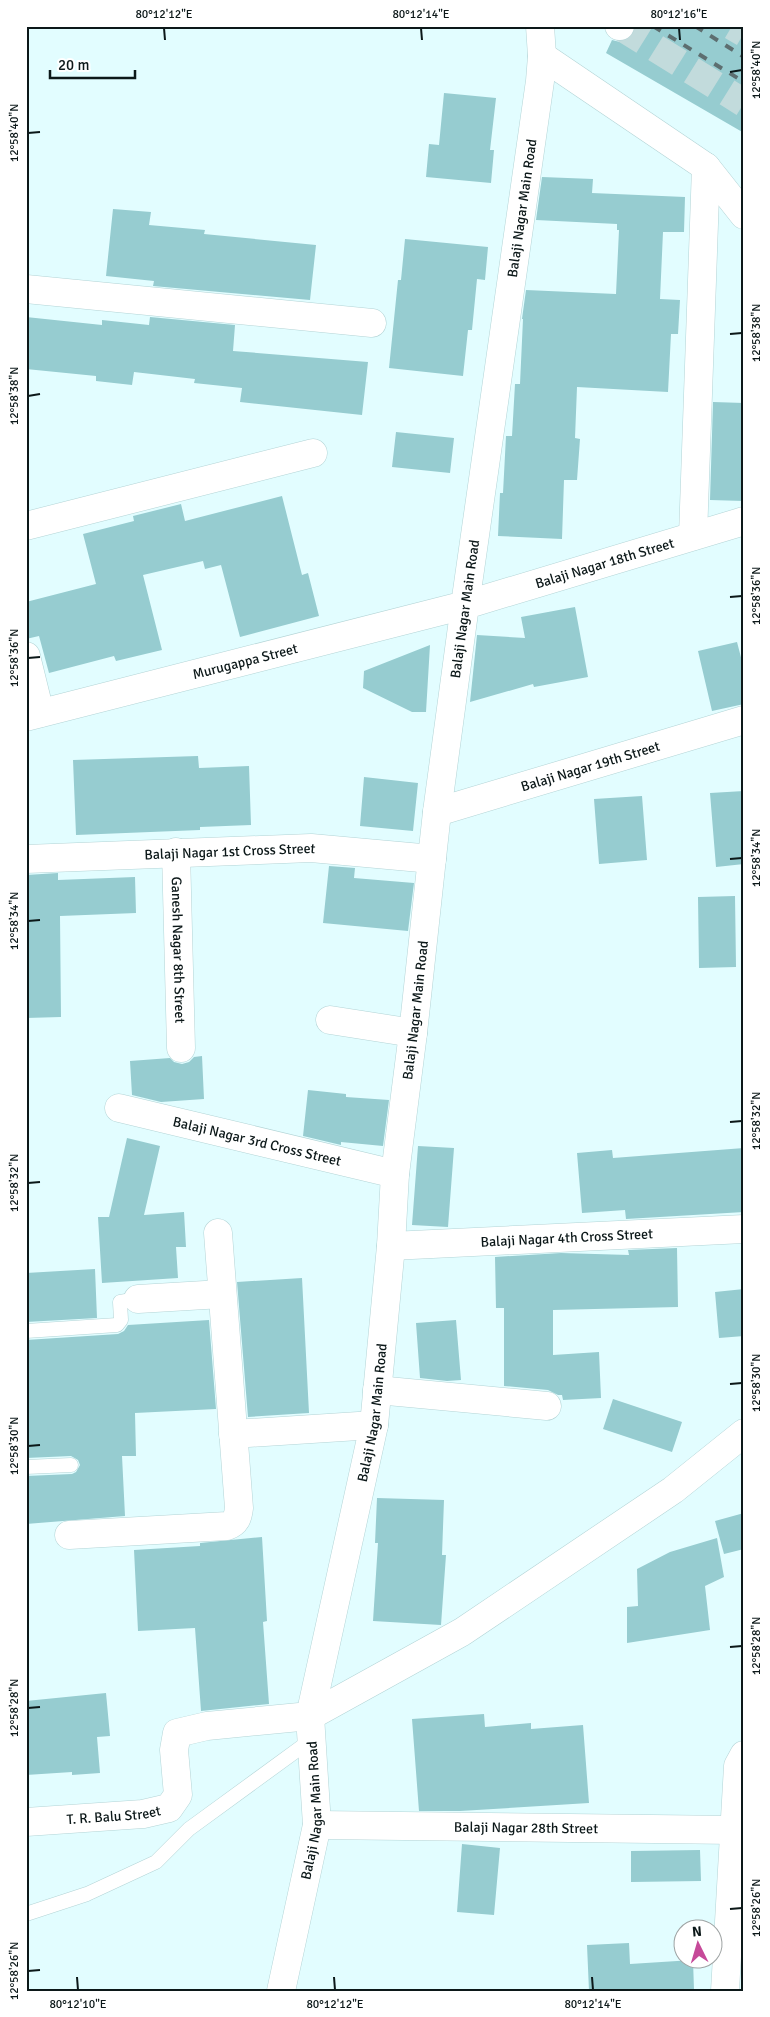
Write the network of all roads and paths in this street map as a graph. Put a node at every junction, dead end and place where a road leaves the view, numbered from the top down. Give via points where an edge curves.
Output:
1 (540, 26) edge
2 (542, 56) junction
3 (706, 167) junction
4 (744, 215) edge
5 (26, 289) edge
6 (372, 323) dead end
7 (313, 453) dead end
8 (744, 521) edge
9 (26, 526) edge
10 (693, 536) junction
11 (465, 605) junction
12 (26, 656) edge
13 (33, 715) edge
14 (744, 720) edge
15 (437, 812) junction
16 (176, 852) junction
17 (26, 859) edge
18 (432, 859) junction
19 (330, 1020) dead end
20 (413, 1033) junction
21 (182, 1048) dead end
22 (119, 1108) dead end
23 (395, 1174) junction
24 (744, 1229) edge
25 (218, 1233) dead end
26 (391, 1246) junction
27 (222, 1294) junction
28 (138, 1300) joint
29 (26, 1330) edge
30 (377, 1390) junction
31 (546, 1406) dead end
32 (374, 1425) junction
33 (744, 1433) edge
34 (233, 1434) junction
35 (71, 1465) dead end
36 (26, 1467) edge
37 (69, 1535) dead end
38 (310, 1728) junction
39 (744, 1755) edge
40 (26, 1822) edge
41 (317, 1825) junction
42 (735, 1830) junction
43 (26, 1914) edge
44 (281, 1991) edge
45 (725, 1991) edge

1 - 2 street, Balaji Nagar Main Road
2 - 3 street
2 - 11 street, Balaji Nagar Main Road
3 - 4 street
3 - 10 street
5 - 6 street
7 - 9 street
8 - 10 street, Balaji Nagar 18th Street
10 - 11 street, Balaji Nagar 18th Street
11 - 13 street, Murugappa Street
11 - 15 street, Balaji Nagar Main Road
12 - 13 street
14 - 15 street, Balaji Nagar 19th Street
15 - 18 street, Balaji Nagar Main Road
16 - 17 street, Balaji Nagar 1st Cross Street
16 - 18 street, Balaji Nagar 1st Cross Street via 311,848
16 - 21 street, Ganesh Nagar 8th Street
18 - 20 street, Balaji Nagar Main Road
19 - 20 street
20 - 23 street, Balaji Nagar Main Road
22 - 23 street, Balaji Nagar 3rd Cross Street
23 - 26 street, Balaji Nagar Main Road
24 - 26 street, Balaji Nagar 4th Cross Street
25 - 27 street
26 - 30 street, Balaji Nagar Main Road
27 - 28 street
27 - 34 street
28 - 29 lane via 121,1301 121,1320 117,1325
30 - 31 street
30 - 32 street, Balaji Nagar Main Road
32 - 34 street
32 - 38 street, Balaji Nagar Main Road
33 - 38 street via 672,1490 462,1632
34 - 37 street via 239,1508 233,1524
35 - 36 lane
38 - 40 street, T. R. Balu Street via 206,1726 178,1733 174,1750 178,1795 169,1808 143,1814
38 - 41 street, Balaji Nagar Main Road
38 - 43 lane via 189,1829 156,1862 87,1894
39 - 42 street via 738,1766
41 - 42 street, Balaji Nagar 28th Street
41 - 44 street, Balaji Nagar Main Road
42 - 45 street

